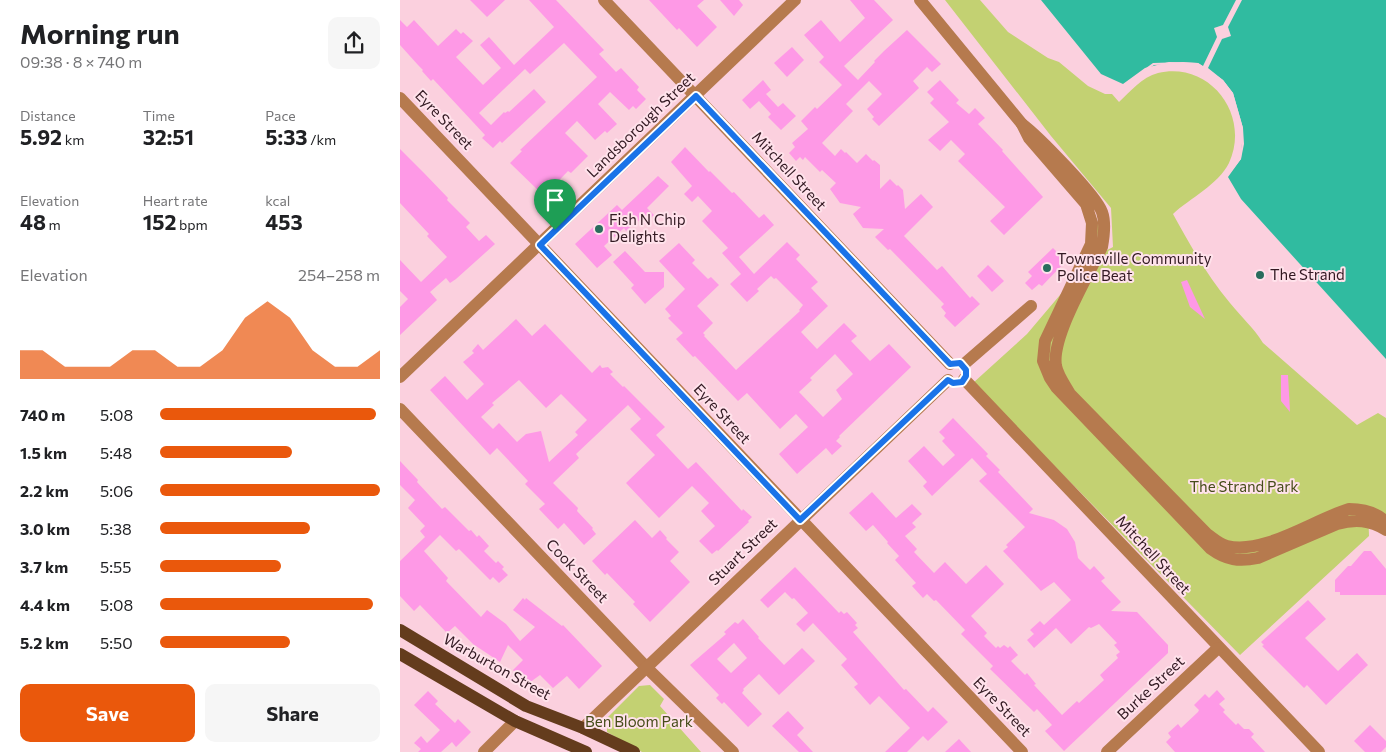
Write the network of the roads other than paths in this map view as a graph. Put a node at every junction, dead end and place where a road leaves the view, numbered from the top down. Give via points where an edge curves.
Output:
1 (604, 0) edge
2 (795, 0) edge
3 (920, 0) edge
4 (696, 96) junction
5 (400, 98) edge
6 (1022, 124) junction
7 (540, 245) junction
8 (1031, 306) dead end
9 (956, 365) junction
10 (400, 377) edge
11 (964, 379) junction
12 (948, 380) junction
13 (400, 410) edge
14 (800, 520) junction
15 (1386, 522) edge
16 (1386, 530) edge
17 (400, 630) edge
18 (1218, 648) junction
19 (400, 654) edge
20 (646, 667) junction
21 (515, 721) junction
22 (583, 728) junction
23 (484, 752) edge
24 (586, 752) edge
25 (634, 752) edge
26 (733, 752) edge
27 (1022, 752) edge
28 (1107, 752) edge
29 (1319, 752) edge

1 - 4 street, Mitchell Street
2 - 4 street, Landsborough Street
3 - 6 street
4 - 7 street, Landsborough Street
4 - 9 street, Mitchell Street
5 - 7 street, Eyre Street
6 - 15 street via 1094,198 1103,215 1102,247 1062,329 1056,350 1058,374 1070,394 1207,534 1225,546 1256,546 1349,508 1370,512
6 - 16 street via 1029,138 1086,204 1092,223 1091,244 1045,341 1044,361 1056,387 1201,539 1226,558 1246,561 1258,558 1348,521 1368,522
7 - 10 street, Landsborough Street
7 - 14 street, Eyre Street
8 - 9 street
9 - 11 street via 966,370
9 - 12 street via 945,374
11 - 12 street via 956,384
11 - 18 street, Mitchell Street
12 - 14 street, Stuart Street
13 - 20 street, Cook Street
14 - 20 street, Stuart Street
14 - 27 street, Eyre Street
17 - 22 main road, Warburton Street via 526,706
18 - 28 street, Burke Street
18 - 29 street, Mitchell Street
19 - 21 main road
20 - 22 street, Stuart Street
20 - 26 street, Cook Street
21 - 23 street
21 - 24 main road
22 - 25 main road, Warburton Street

